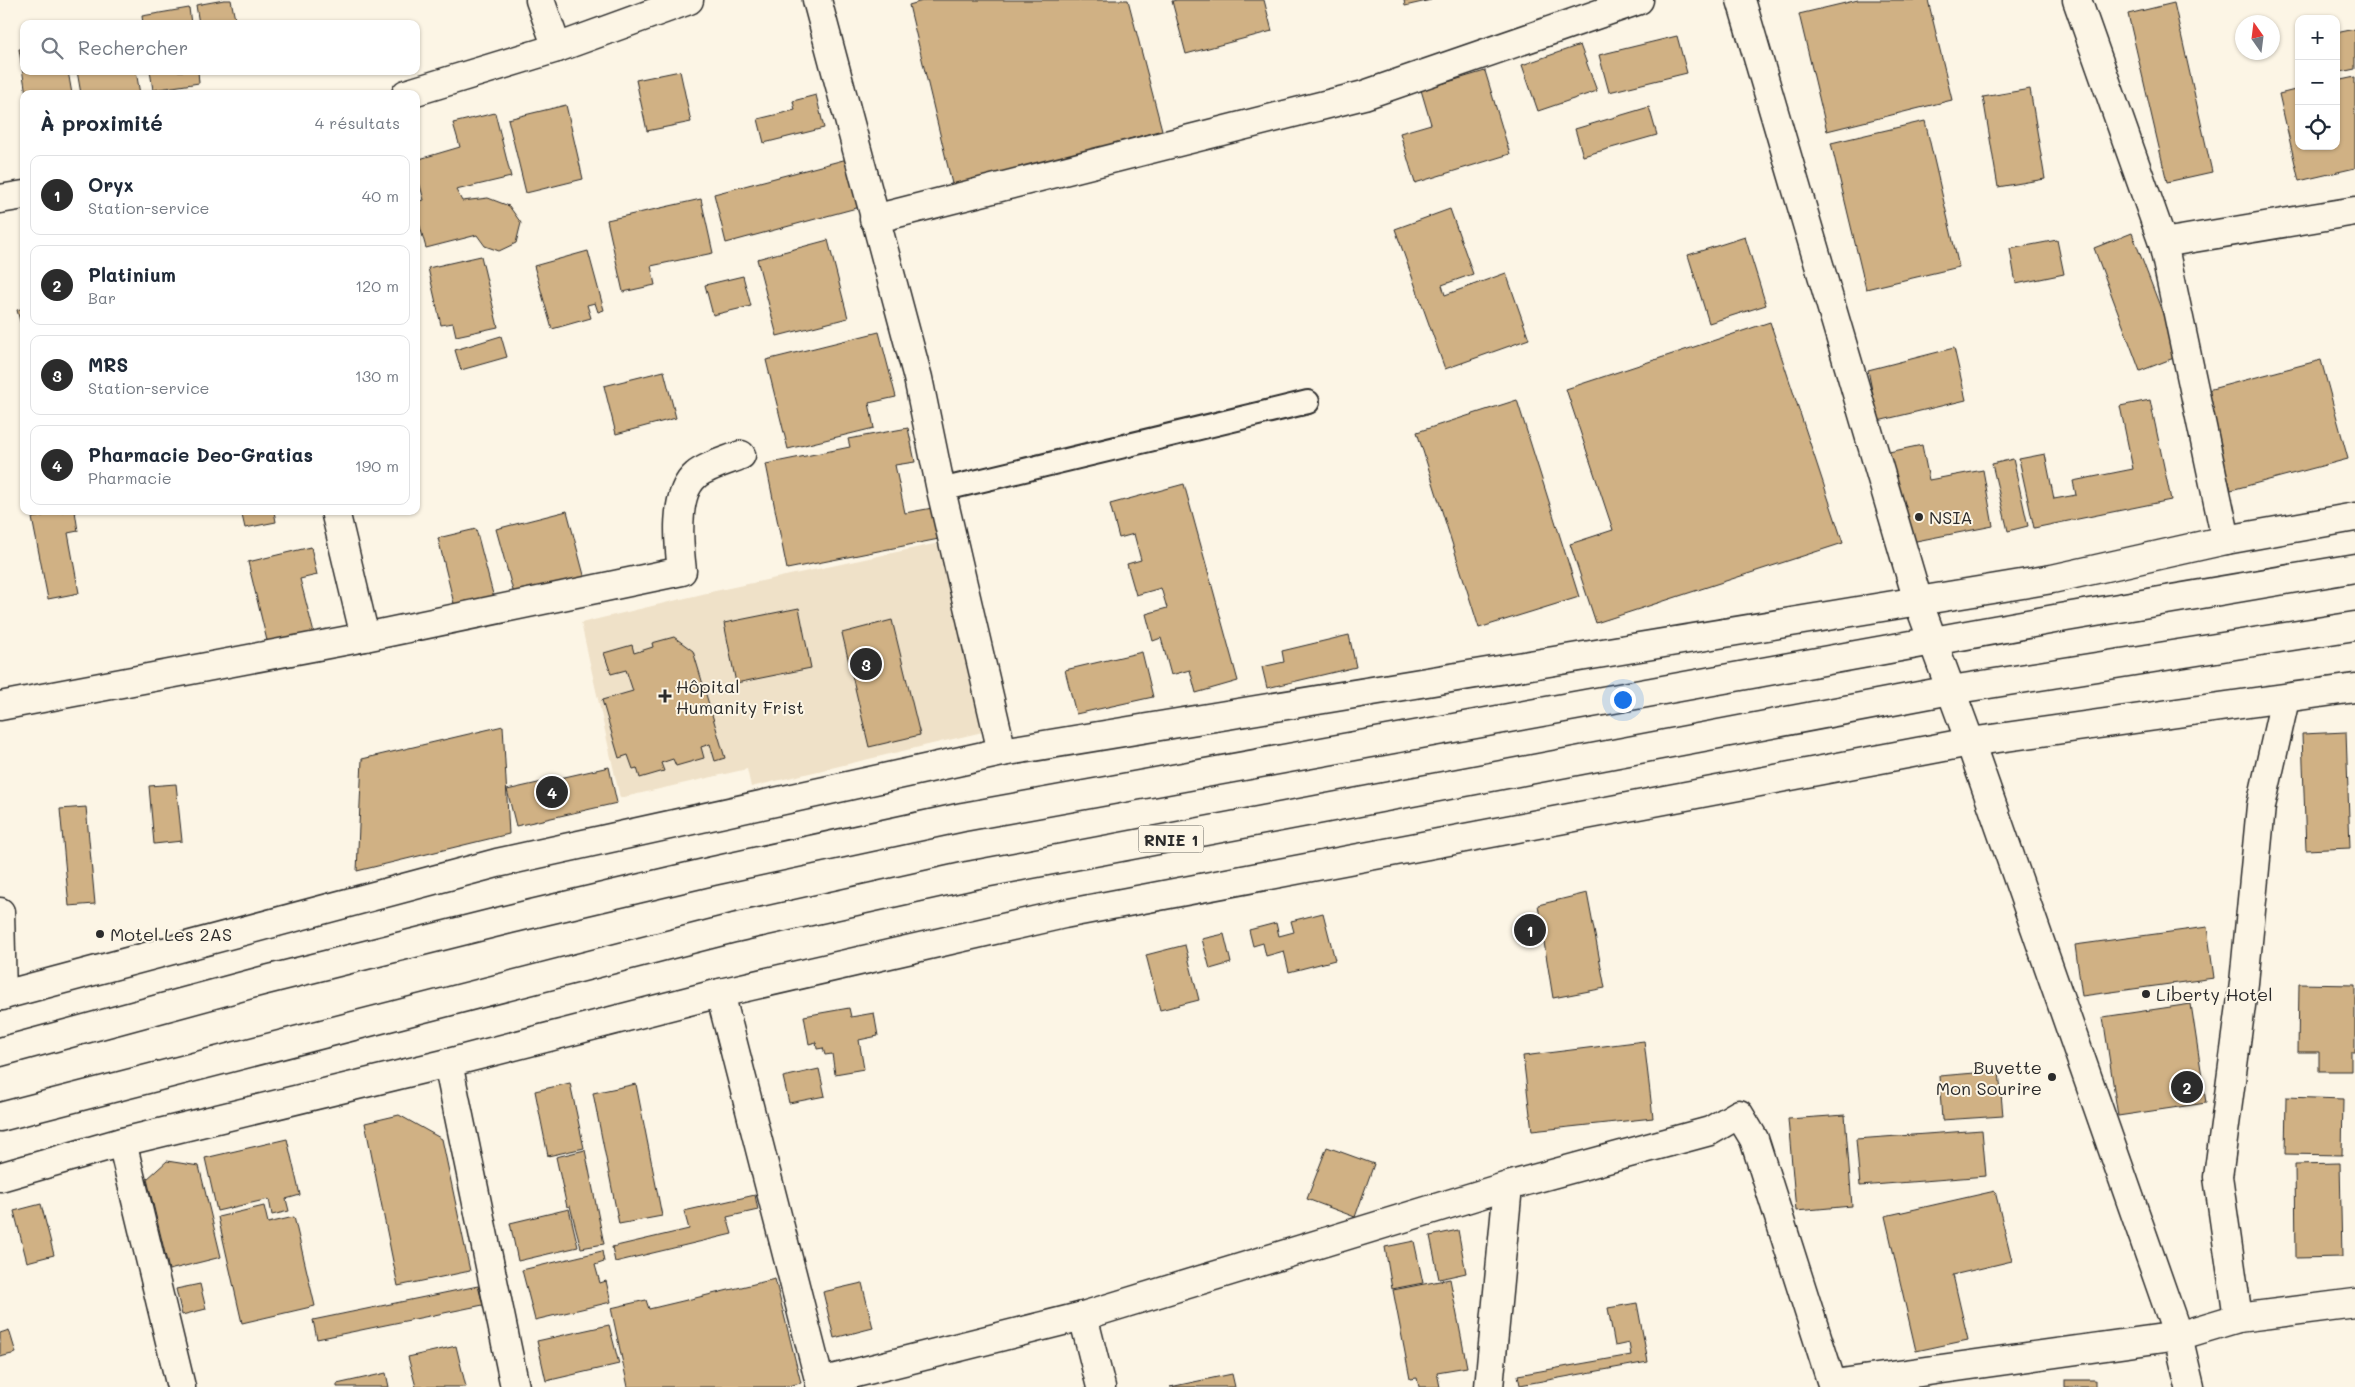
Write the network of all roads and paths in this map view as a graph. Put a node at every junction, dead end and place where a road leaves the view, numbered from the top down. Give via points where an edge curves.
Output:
1 (540, 0) edge
2 (688, 0) edge
3 (817, 0) edge
4 (1639, 0) edge
5 (1741, 0) edge
6 (2077, 0) edge
7 (557, 48) junction
8 (419, 90) edge
9 (20, 196) edge
10 (0, 199) edge
11 (2355, 211) edge
12 (874, 219) junction
13 (2163, 243) junction
14 (1308, 402) dead end
15 (742, 455) dead end
16 (941, 490) junction
17 (336, 515) edge
18 (2355, 517) edge
19 (2226, 540) junction
20 (2355, 568) edge
21 (1918, 601) junction
22 (2355, 626) edge
23 (366, 637) junction
24 (1934, 642) junction
25 (2355, 688) edge
26 (1951, 690) junction
27 (2285, 699) junction
28 (0, 706) edge
29 (1970, 742) junction
30 (1002, 752) junction
31 (0, 912) edge
32 (720, 993) junction
33 (1, 996) edge
34 (0, 1052) edge
35 (448, 1063) junction
36 (0, 1116) edge
37 (122, 1142) junction
38 (0, 1177) edge
39 (1508, 1186) junction
40 (2355, 1303) edge
41 (1084, 1316) junction
42 (2238, 1318) junction
43 (2178, 1336) junction
44 (820, 1384) edge
45 (1833, 1386) edge
46 (181, 1387) edge
47 (515, 1387) edge
48 (1101, 1387) edge
49 (1489, 1387) edge
50 (2190, 1387) edge

1 - 7 main road
2 - 7 main road
3 - 12 main road
4 - 12 main road via 1364,96
5 - 21 main road
6 - 13 main road
7 - 8 main road
9 - 10 main road
11 - 13 main road
12 - 16 main road via 918,378
13 - 19 main road
14 - 16 lane
15 - 23 main road via 696,475 686,490 677,525 682,571
16 - 30 main road
17 - 23 main road
18 - 19 main road
19 - 21 main road via 2052,579
20 - 24 main road
21 - 24 main road
21 - 30 main road
22 - 26 main road, RNIE 1
23 - 28 main road
24 - 26 main road
24 - 34 main road via 954,819 713,871 510,920 262,981
25 - 27 main road
26 - 29 main road
26 - 36 main road, RNIE 1 via 958,878 734,928
27 - 29 main road
27 - 42 main road via 2261,806 2244,983 2218,1177
29 - 32 main road via 1064,914
29 - 43 main road
30 - 33 main road via 497,863
31 - 33 main road
32 - 35 main road
32 - 44 main road
35 - 37 main road
35 - 47 main road
37 - 38 main road
37 - 46 main road
39 - 41 main road
39 - 45 main road via 1710,1131 1739,1114 1754,1139
39 - 49 main road
40 - 42 main road
41 - 44 main road
41 - 48 main road
42 - 43 main road
43 - 45 main road
43 - 50 main road

